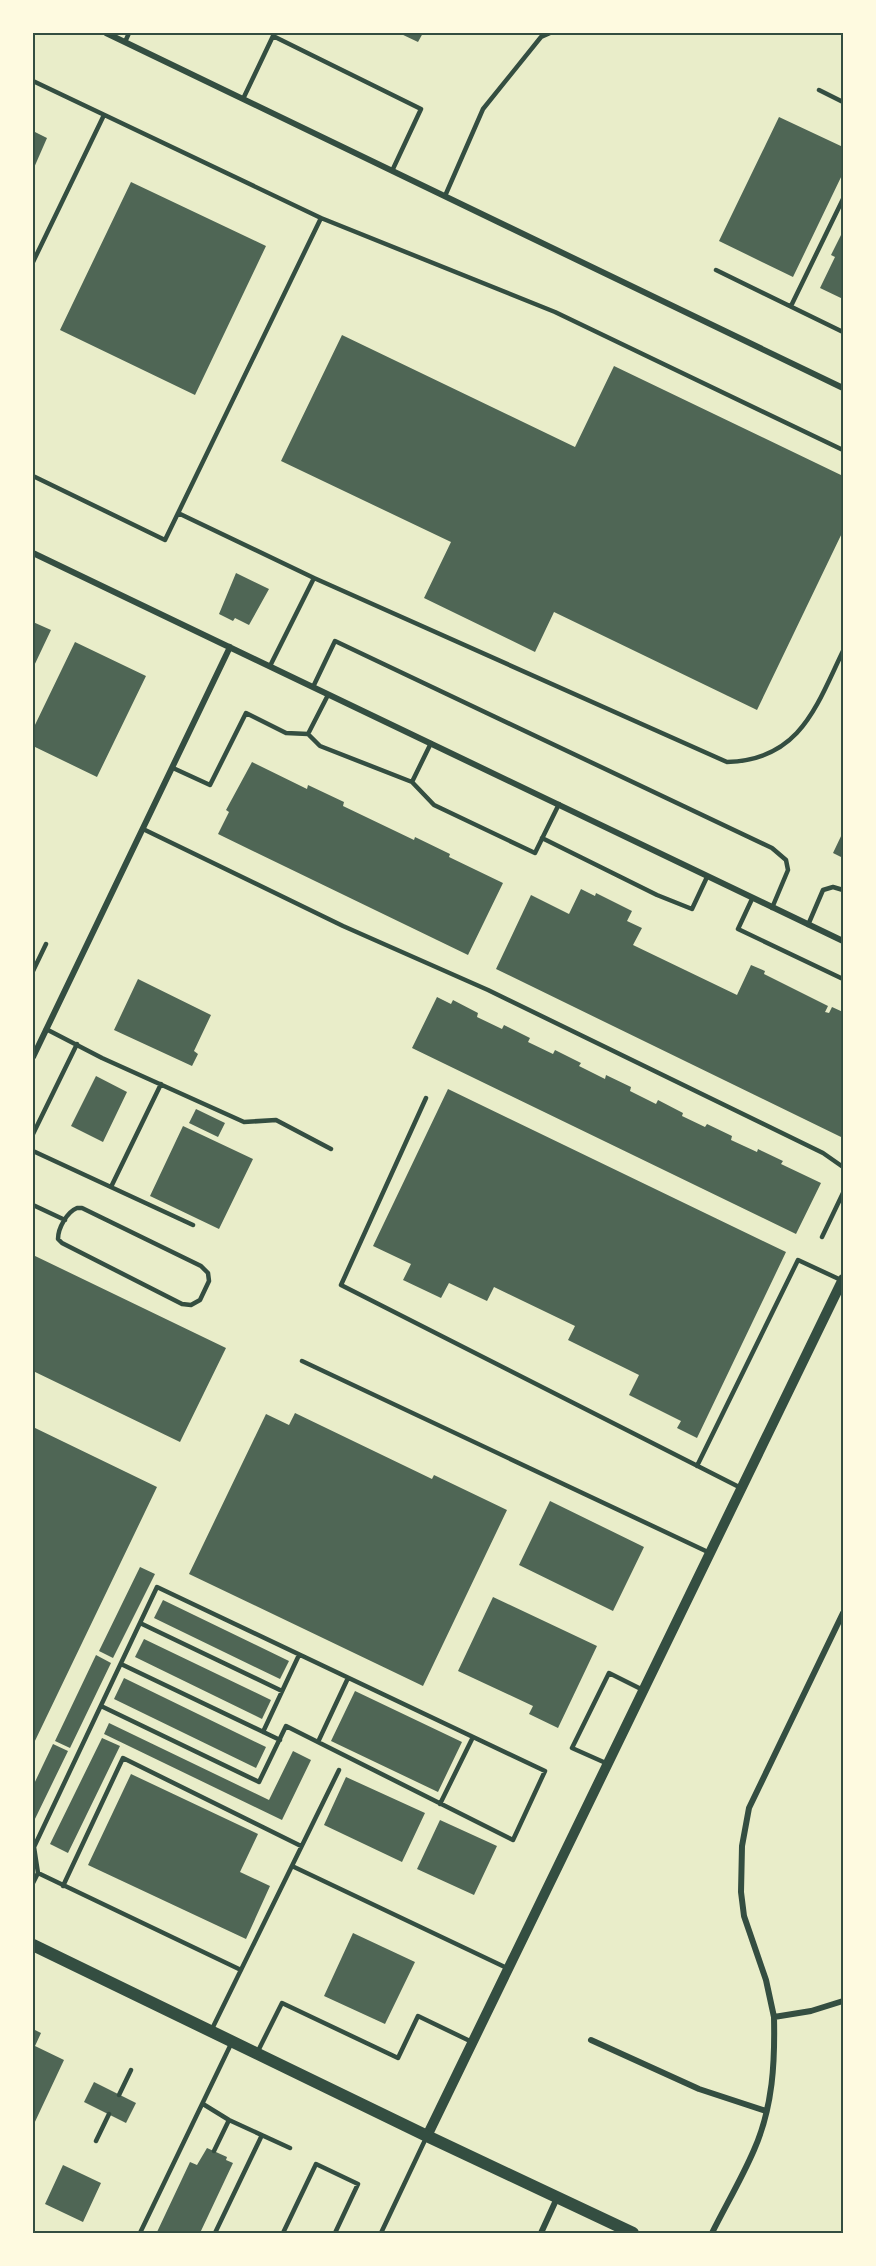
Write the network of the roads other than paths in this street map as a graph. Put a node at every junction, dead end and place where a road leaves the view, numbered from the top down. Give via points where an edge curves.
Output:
1 (106, 33) edge
2 (129, 33) edge
3 (550, 33) edge
4 (274, 34) edge
5 (125, 42) junction
6 (33, 81) edge
7 (819, 90) dead end
8 (243, 99) junction
9 (843, 102) edge
10 (104, 115) junction
11 (392, 171) junction
12 (445, 196) junction
13 (843, 199) edge
14 (321, 218) junction
15 (33, 262) edge
16 (716, 270) dead end
17 (790, 306) junction
18 (843, 332) edge
19 (843, 388) edge
20 (843, 450) edge
21 (33, 476) edge
22 (178, 513) junction
23 (33, 553) edge
24 (314, 578) junction
25 (230, 647) junction
26 (843, 651) edge
27 (270, 666) junction
28 (313, 687) junction
29 (328, 695) junction
30 (308, 734) junction
31 (431, 743) junction
32 (173, 768) junction
33 (412, 782) junction
34 (559, 804) junction
35 (143, 829) junction
36 (542, 838) junction
37 (707, 877) junction
38 (843, 890) edge
39 (752, 899) junction
40 (772, 908) junction
41 (808, 925) junction
42 (843, 941) edge
43 (46, 944) dead end
44 (33, 971) edge
45 (843, 979) edge
46 (46, 1029) junction
47 (76, 1044) junction
48 (33, 1056) edge
49 (161, 1084) junction
50 (426, 1098) dead end
51 (33, 1134) edge
52 (331, 1149) dead end
53 (33, 1151) edge
54 (843, 1167) edge
55 (111, 1187) junction
56 (843, 1193) edge
57 (33, 1205) edge
58 (65, 1221) junction
59 (193, 1225) dead end
60 (822, 1237) dead end
61 (842, 1280) edge
62 (302, 1361) dead end
63 (698, 1466) junction
64 (741, 1488) junction
65 (710, 1553) junction
66 (843, 1613) edge
67 (140, 1623) junction
68 (299, 1655) junction
69 (121, 1664) junction
70 (348, 1678) junction
71 (644, 1690) junction
72 (282, 1691) junction
73 (101, 1706) junction
74 (263, 1732) junction
75 (473, 1737) junction
76 (280, 1740) junction
77 (318, 1742) junction
78 (608, 1764) junction
79 (339, 1770) dead end
80 (440, 1804) junction
81 (302, 1846) junction
82 (292, 1866) junction
83 (38, 1873) junction
84 (33, 1883) edge
85 (63, 1886) junction
86 (33, 1945) edge
87 (509, 1969) junction
88 (241, 1970) junction
89 (843, 2001) edge
90 (774, 2017) junction
91 (211, 2031) junction
92 (591, 2040) dead end
93 (233, 2041) junction
94 (473, 2043) junction
95 (258, 2053) junction
96 (131, 2070) dead end
97 (119, 2095) dead end
98 (203, 2104) junction
99 (766, 2111) junction
100 (109, 2114) dead end
101 (229, 2120) junction
102 (262, 2135) junction
103 (427, 2136) junction
104 (96, 2141) dead end
105 (290, 2148) dead end
106 (214, 2151) dead end
107 (557, 2198) junction
108 (140, 2233) edge
109 (215, 2233) edge
110 (283, 2233) edge
111 (335, 2233) edge
112 (381, 2233) edge
113 (542, 2233) edge
114 (633, 2233) edge
115 (712, 2233) edge

1 - 5 street
2 - 5 lane
3 - 12 lane via 541,37 483,109
4 - 8 lane
4 - 11 lane via 422,109
5 - 8 street
6 - 10 lane
7 - 9 lane
8 - 11 street
10 - 14 lane
10 - 15 lane
11 - 12 street
12 - 19 street
13 - 17 lane
14 - 20 lane via 555,312
14 - 22 lane
16 - 17 lane
17 - 18 lane
21 - 22 lane via 165,540
22 - 24 lane
23 - 25 street
24 - 26 lane via 727,762 748,762 789,741 810,718
24 - 27 lane
25 - 27 street
25 - 32 street
27 - 28 street
28 - 29 street
28 - 40 lane via 335,640 772,848 786,860 788,870
29 - 30 lane
29 - 31 street
30 - 32 lane via 286,733 246,713 210,785
30 - 33 lane via 320,746
31 - 33 lane
31 - 34 street
32 - 35 street
33 - 36 lane via 434,805 535,853
34 - 36 lane
34 - 37 street
35 - 46 street
35 - 54 lane via 343,926 489,990 823,1153
36 - 37 lane via 657,896 692,909
37 - 39 street
38 - 41 lane via 833,886 823,890
39 - 40 street
39 - 45 lane via 738,929
40 - 41 street
41 - 42 street
43 - 44 lane
46 - 47 lane
46 - 48 street
47 - 49 lane
47 - 51 lane
49 - 52 lane via 244,1122 276,1120
49 - 55 lane
50 - 63 lane via 342,1285
53 - 55 lane
55 - 59 lane
56 - 60 lane
57 - 58 lane
58 - 58 lane via 58,1233 62,1243 182,1304 200,1300 209,1281 201,1266 82,1208 71,1210
61 - 63 lane via 798,1260
61 - 64 street
62 - 65 lane
63 - 64 lane
64 - 65 street
65 - 71 street
66 - 90 street via 750,1809 742,1846 744,1916
67 - 68 lane via 157,1587
67 - 69 lane
67 - 72 lane
68 - 70 lane
68 - 72 lane
69 - 73 lane
69 - 74 lane
70 - 75 lane
70 - 77 lane
71 - 78 street
71 - 78 lane via 609,1673 588,1716 573,1748
72 - 74 lane
73 - 76 lane via 259,1782
73 - 83 lane via 34,1847
74 - 76 lane
75 - 80 lane
75 - 80 lane via 545,1771 513,1840
76 - 77 lane via 286,1726
77 - 80 lane
78 - 87 street
79 - 81 lane
81 - 82 lane
81 - 85 lane via 123,1758
82 - 87 lane
82 - 88 lane
83 - 84 lane
83 - 85 lane
85 - 88 lane
86 - 91 main road
87 - 94 street
88 - 91 lane
89 - 90 street
90 - 99 street via 774,2068
91 - 93 main road
92 - 99 street via 699,2089
93 - 95 main road
93 - 98 lane
94 - 95 lane via 418,2016 398,2058 282,2003
94 - 103 street
95 - 103 main road
96 - 97 lane
98 - 101 lane
98 - 108 lane
99 - 115 street via 754,2150
100 - 104 lane
101 - 102 lane
101 - 106 lane
102 - 105 lane
102 - 109 lane
103 - 107 main road
103 - 112 lane
107 - 113 street
107 - 114 main road
110 - 111 lane via 316,2164 358,2184

